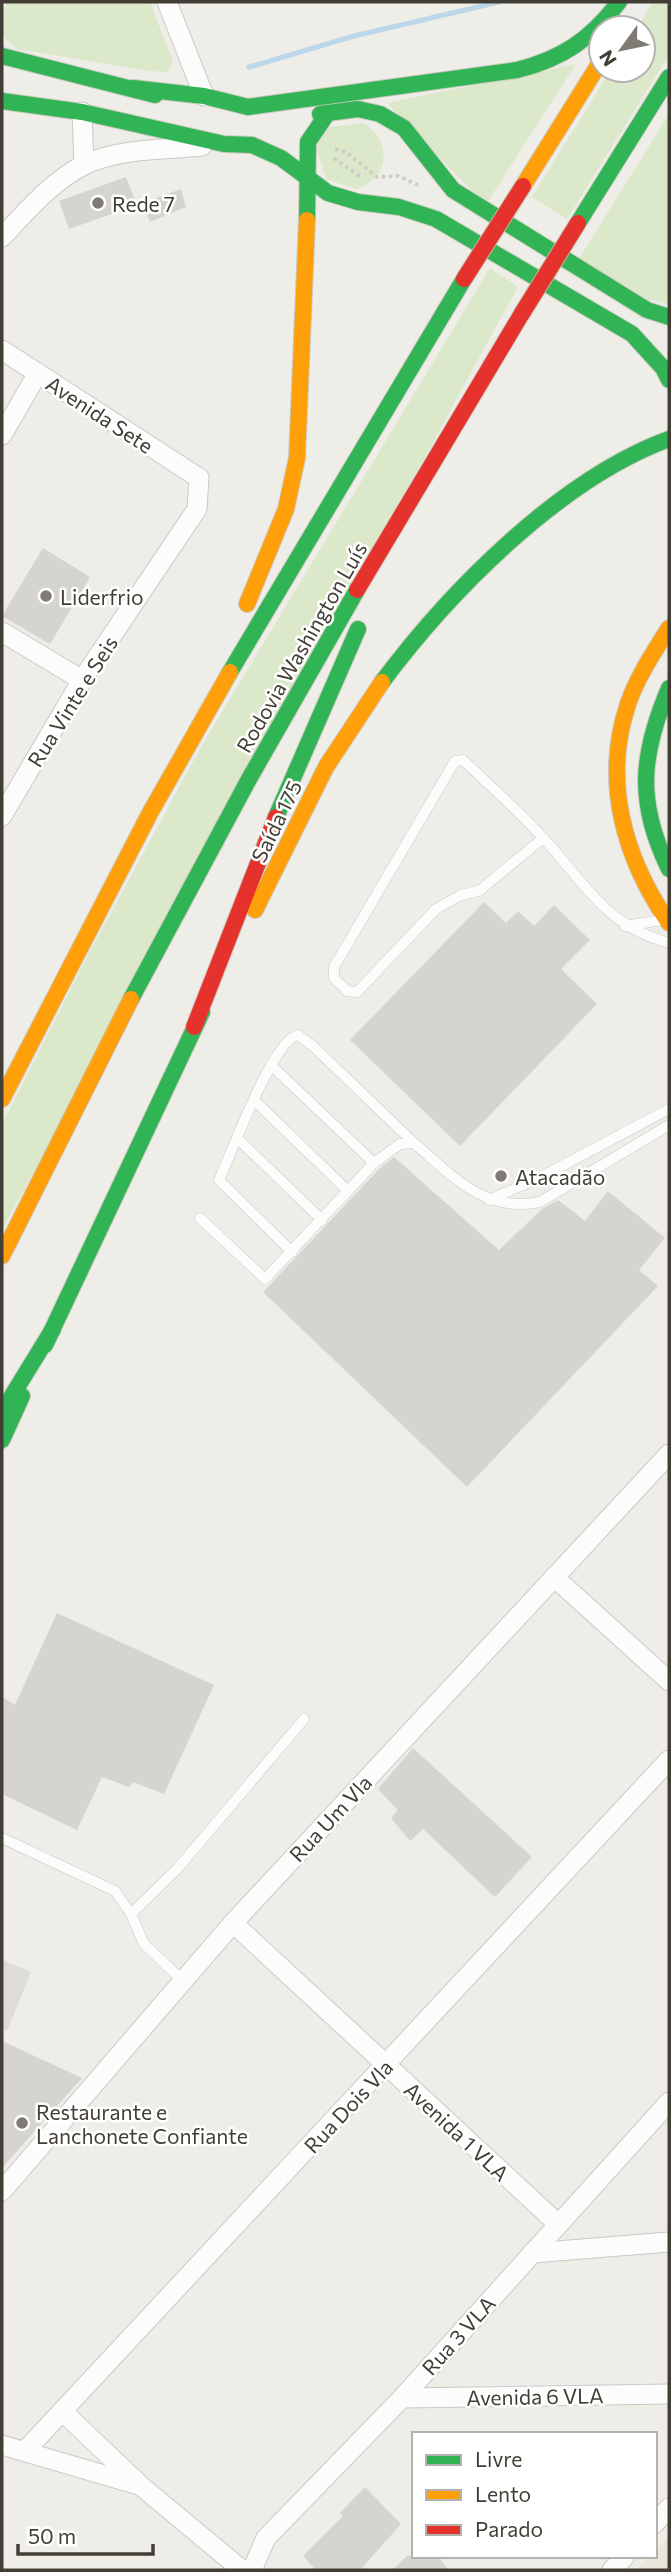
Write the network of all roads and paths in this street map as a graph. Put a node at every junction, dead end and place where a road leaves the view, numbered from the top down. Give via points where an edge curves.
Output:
1 (166, 2) edge
2 (619, 2) edge
3 (2, 56) edge
4 (669, 76) edge
5 (587, 83) edge
6 (133, 88) junction
7 (204, 96) junction
8 (2, 101) edge
9 (82, 112) junction
10 (327, 114) junction
11 (224, 144) junction
12 (84, 165) junction
13 (308, 179) junction
14 (2, 237) edge
15 (669, 317) edge
16 (2, 350) edge
17 (38, 373) junction
18 (669, 380) edge
19 (2, 435) edge
20 (669, 439) edge
21 (422, 477) junction
22 (199, 478) joint
23 (669, 628) edge
24 (2, 632) edge
25 (82, 680) junction
26 (669, 688) edge
27 (150, 813) junction
28 (2, 816) edge
29 (544, 838) junction
30 (669, 870) edge
31 (668, 920) edge
32 (624, 926) junction
33 (669, 943) edge
34 (194, 1027) junction
35 (271, 1065) junction
36 (2, 1099) edge
37 (255, 1101) junction
38 (669, 1109) edge
39 (669, 1125) edge
40 (238, 1139) junction
41 (414, 1143) junction
42 (374, 1163) junction
43 (348, 1191) junction
44 (489, 1200) junction
45 (200, 1219) dead end
46 (322, 1220) junction
47 (292, 1252) junction
48 (2, 1256) edge
49 (52, 1329) junction
50 (2, 1412) edge
51 (2, 1440) edge
52 (669, 1454) edge
53 (554, 1577) junction
54 (669, 1681) edge
55 (304, 1719) dead end
56 (669, 1760) edge
57 (2, 1838) edge
58 (131, 1914) junction
59 (233, 1923) junction
60 (182, 1980) junction
61 (386, 2065) junction
62 (669, 2103) edge
63 (2, 2191) edge
64 (558, 2224) junction
65 (669, 2242) edge
66 (532, 2253) junction
67 (669, 2394) edge
68 (402, 2398) junction
69 (62, 2411) junction
70 (2, 2445) edge
71 (25, 2451) junction
72 (141, 2486) junction
73 (669, 2508) edge
74 (657, 2521) edge
75 (242, 2570) edge
76 (252, 2570) edge

1 - 7 street
2 - 7 main road via 583,45 540,65 248,107
3 - 6 main road
4 - 21 main road, Rodovia Washington Luís, bridge
5 - 27 main road, bridge via 253,631
6 - 7 main road
6 - 10 main road via 250,121
8 - 9 main road
9 - 11 main road
9 - 12 street
10 - 13 main road via 307,142
10 - 15 main road via 358,109 380,114 404,128 453,190 647,310
11 - 12 street via 127,153
11 - 13 main road via 252,145 281,158
12 - 14 street via 47,191
13 - 18 main road via 328,193 436,219 632,334
13 - 27 main road via 296,458 281,522
16 - 17 street, Avenida Sete
17 - 19 street
17 - 22 street, Avenida Sete
20 - 34 main road, Saída 175 via 618,461 530,524 406,648 325,770
21 - 34 main road via 283,800
21 - 48 main road, Rodovia Washington Luís via 180,902 88,1076
22 - 25 street, Rua Vinte e Seis via 197,509
23 - 31 main road via 627,705 618,743 615,794 642,881
24 - 25 street
25 - 28 street, Rua Vinte e Seis
26 - 30 main road via 648,742 646,788
27 - 36 main road
29 - 29 lane via 463,760 454,761 334,967 334,978 347,991 357,992 436,909 479,891
29 - 32 lane via 609,915
31 - 32 lane
32 - 33 lane
34 - 49 main road, Saída 175
35 - 37 lane
35 - 41 lane via 289,1038 298,1035
35 - 42 lane
37 - 40 lane
37 - 43 lane
38 - 44 lane
39 - 44 lane via 540,1202 517,1206
40 - 46 lane
40 - 47 lane via 219,1180
41 - 42 lane via 400,1144
41 - 44 lane
42 - 43 lane
43 - 46 lane
45 - 47 lane via 265,1279
46 - 47 lane
49 - 50 main road
49 - 51 main road
52 - 53 street, Rua Um Vla
53 - 54 street
53 - 59 street, Rua Um Vla
55 - 58 lane via 178,1868
56 - 61 street, Rua Dois Vla
57 - 58 lane via 115,1891
58 - 60 lane via 144,1944
59 - 60 street, Rua Um Vla
59 - 61 street, Avenida 1 VLA
60 - 63 street, Rua Um Vla
61 - 64 street, Avenida 1 VLA
61 - 69 street, Rua Dois Vla
62 - 64 street, Rua 3 VLA
64 - 66 street, Rua 3 VLA
65 - 66 street
66 - 68 street, Rua 3 VLA
67 - 68 street, Avenida 6 VLA
68 - 76 street, Rua 3 VLA via 266,2538
69 - 71 street, Rua Dois Vla
69 - 72 street
70 - 71 street
71 - 72 street
72 - 75 street
73 - 74 street

